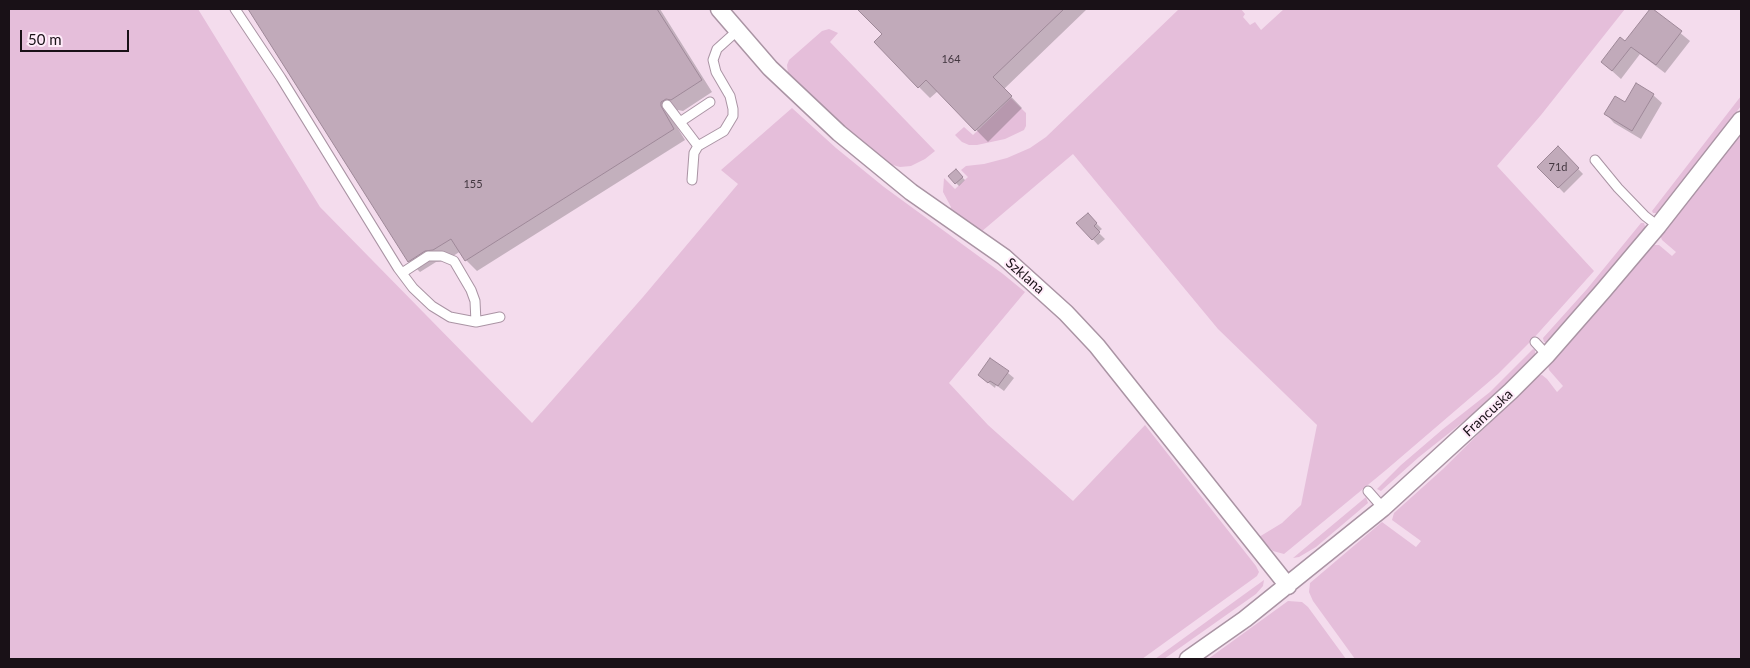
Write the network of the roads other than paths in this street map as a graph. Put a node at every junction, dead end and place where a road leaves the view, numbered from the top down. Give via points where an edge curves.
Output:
1 (235, 9) edge
2 (719, 9) edge
3 (737, 31) junction
4 (710, 102) dead end
5 (667, 106) dead end
6 (1741, 120) edge
7 (680, 122) junction
8 (698, 146) junction
9 (1595, 160) dead end
10 (692, 180) dead end
11 (1658, 226) junction
12 (402, 273) junction
13 (500, 317) dead end
14 (476, 322) junction
15 (1534, 342) dead end
16 (1547, 355) junction
17 (1368, 491) dead end
18 (1383, 508) junction
19 (1288, 586) junction
20 (1188, 659) edge

1 - 12 lane
2 - 3 street, Szklana
3 - 8 lane via 716,49 713,60 730,96 733,116 724,131
3 - 19 street, Szklana via 770,68 839,133 911,192 1004,257 1066,313 1114,367
4 - 7 lane
5 - 7 lane
6 - 11 street, Francuska
7 - 8 lane
8 - 10 lane via 693,158
9 - 11 lane via 1618,188
11 - 16 street, Francuska
12 - 14 lane via 432,306 450,317
12 - 14 lane via 428,256 442,256 454,261 475,301
13 - 14 lane
15 - 16 lane
16 - 18 street, Francuska
17 - 18 lane
18 - 19 street, Francuska
19 - 20 street, Francuska

